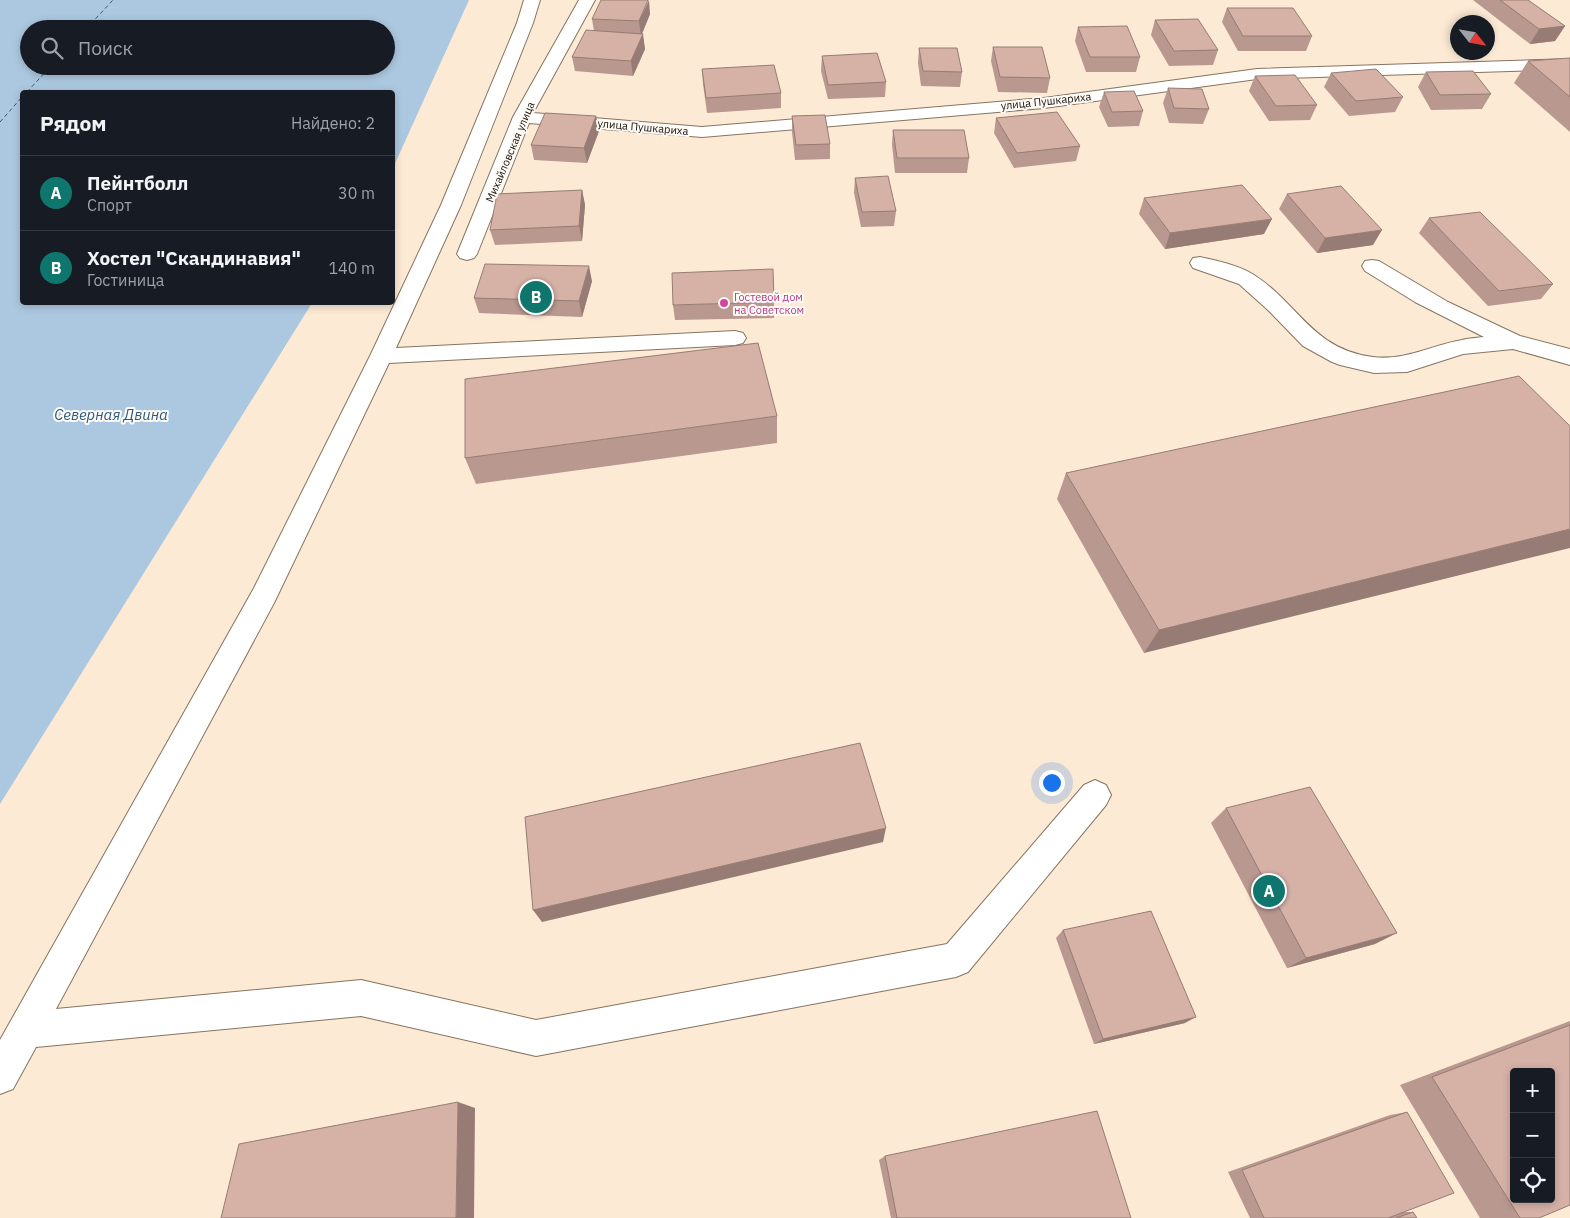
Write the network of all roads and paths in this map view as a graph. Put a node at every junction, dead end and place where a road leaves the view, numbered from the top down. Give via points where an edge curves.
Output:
1 (532, 0) edge
2 (587, 0) edge
3 (1570, 64) edge
4 (522, 117) junction
5 (467, 254) dead end
6 (1200, 263) dead end
7 (1372, 266) dead end
8 (735, 338) dead end
9 (1513, 342) junction
10 (380, 356) junction
11 (1570, 357) edge
12 (1095, 795) dead end
13 (25, 1030) junction
14 (0, 1076) edge

1 - 10 street via 451,205
2 - 4 street, Михайловская улица
3 - 4 street, улица Пушкариха via 1257,74 1044,103 702,132
4 - 5 street, Михайловская улица
6 - 9 street via 1246,279 1311,340 1340,357 1374,365 1407,364 1462,348
7 - 9 street via 1475,326
8 - 10 street
9 - 11 street
10 - 13 street via 264,594
12 - 13 street via 956,960 536,1038 361,998
13 - 14 street

